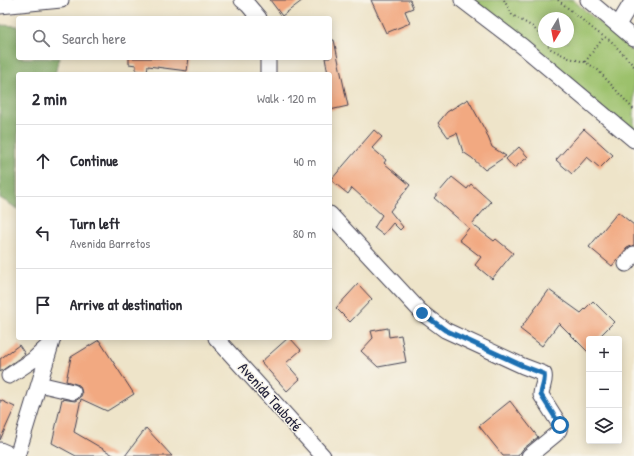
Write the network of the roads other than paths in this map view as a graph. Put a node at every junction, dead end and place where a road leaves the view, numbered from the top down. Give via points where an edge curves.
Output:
1 (61, 0) edge
2 (242, 0) edge
3 (462, 0) edge
4 (588, 0) edge
5 (633, 0) edge
6 (0, 6) edge
7 (257, 16) edge
8 (618, 25) junction
9 (634, 39) edge
10 (268, 60) edge
11 (268, 72) edge
12 (634, 140) edge
13 (332, 216) edge
14 (53, 340) edge
15 (218, 340) edge
16 (9, 376) dead end
17 (39, 384) junction
18 (73, 392) dead end
19 (0, 450) edge
20 (16, 456) edge
21 (323, 456) edge
22 (529, 456) edge

1 - 6 street
2 - 7 street
3 - 12 street via 522,46
4 - 8 street
5 - 8 street
8 - 9 street
10 - 11 street
13 - 22 street via 422,313 445,330 544,374 541,395 560,425 556,434
14 - 16 street via 33,360
14 - 17 street
15 - 21 street, Avenida Taubaté
17 - 18 street
17 - 20 street
19 - 20 street

